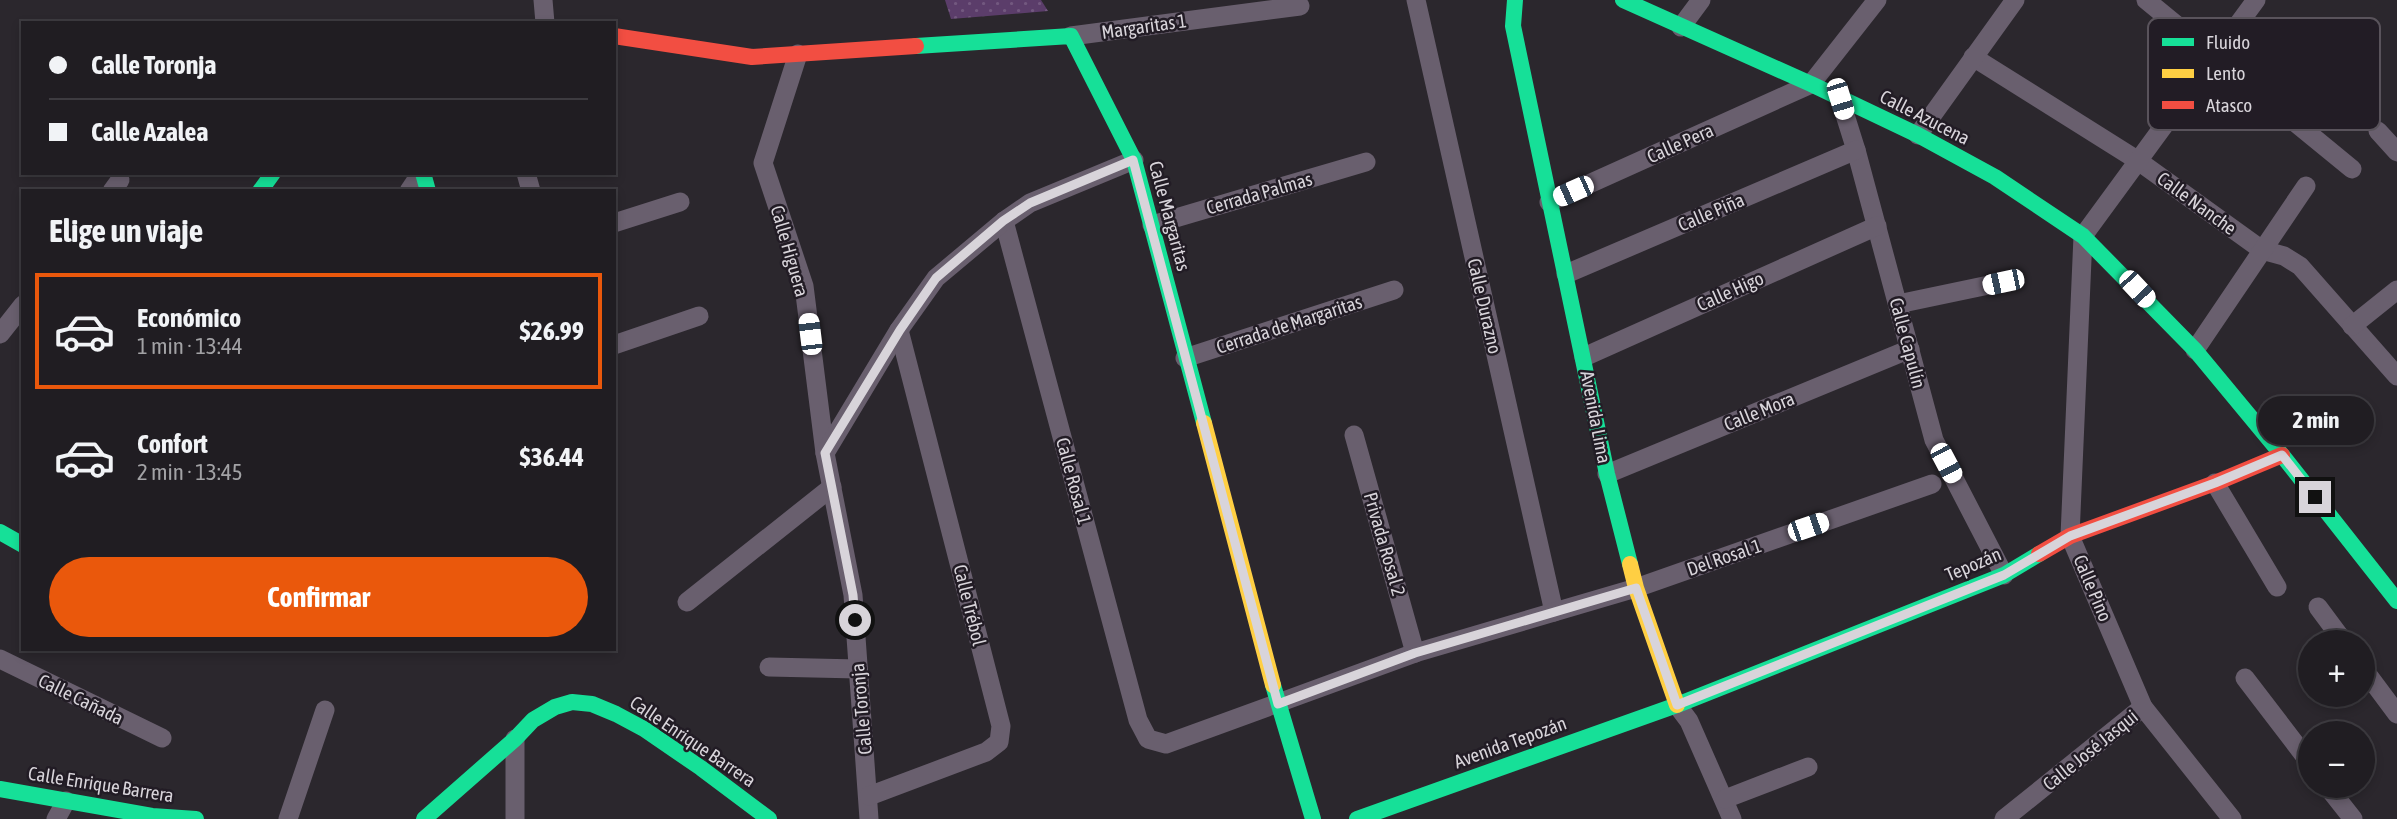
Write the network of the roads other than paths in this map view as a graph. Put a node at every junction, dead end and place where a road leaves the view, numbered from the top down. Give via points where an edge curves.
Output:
1 (543, 0) edge
2 (1416, 0) edge
3 (1515, 0) edge
4 (1623, 0) edge
5 (1700, 0) edge
6 (1877, 0) edge
7 (2015, 0) edge
8 (2146, 0) edge
9 (2256, 0) edge
10 (1300, 6) dead end
11 (2168, 18) edge
12 (2243, 18) edge
13 (545, 21) edge
14 (1681, 27) junction
15 (616, 36) edge
16 (1071, 36) junction
17 (798, 54) junction
18 (1973, 57) junction
19 (1811, 84) junction
20 (1840, 99) junction
21 (2160, 130) edge
22 (2304, 130) edge
23 (2378, 131) dead end
24 (1918, 135) junction
25 (1856, 150) junction
26 (2397, 152) edge
27 (1133, 160) junction
28 (2137, 160) junction
29 (1366, 162) dead end
30 (2352, 169) dead end
31 (2306, 186) dead end
32 (680, 202) dead end
33 (1549, 202) junction
34 (1003, 221) junction
35 (616, 222) edge
36 (1152, 225) junction
37 (1877, 226) junction
38 (2083, 236) junction
39 (2262, 250) junction
40 (1566, 274) junction
41 (2003, 282) dead end
42 (1394, 290) dead end
43 (2397, 290) edge
44 (1898, 304) junction
45 (21, 308) edge
46 (699, 316) dead end
47 (2352, 326) junction
48 (900, 330) junction
49 (0, 334) edge
50 (616, 344) edge
51 (1910, 349) junction
52 (2195, 350) junction
53 (1584, 357) junction
54 (1185, 358) junction
55 (2397, 376) edge
56 (1354, 435) dead end
57 (825, 453) junction
58 (2282, 455) junction
59 (1607, 474) junction
60 (2215, 483) junction
61 (1931, 484) dead end
62 (832, 487) junction
63 (2070, 536) junction
64 (2004, 575) junction
65 (2277, 587) dead end
66 (1636, 588) junction
67 (2397, 601) edge
68 (688, 602) dead end
69 (2318, 607) dead end
70 (1554, 612) junction
71 (2335, 630) edge
72 (1415, 653) junction
73 (0, 659) edge
74 (769, 667) dead end
75 (858, 669) junction
76 (2245, 678) dead end
77 (2375, 685) edge
78 (1278, 704) junction
79 (1677, 705) junction
80 (2143, 707) junction
81 (325, 710) dead end
82 (2397, 715) edge
83 (162, 738) dead end
84 (1148, 738) joint
85 (515, 739) junction
86 (2298, 747) edge
87 (1808, 767) dead end
88 (0, 789) edge
89 (869, 796) junction
90 (2336, 798) edge
91 (1725, 799) junction
92 (65, 801) junction
93 (151, 818) edge
94 (56, 819) edge
95 (196, 819) edge
96 (288, 819) edge
97 (424, 819) edge
98 (515, 819) edge
99 (769, 819) edge
100 (869, 819) edge
101 (1313, 819) edge
102 (1357, 819) edge
103 (1732, 819) edge
104 (2004, 819) edge
105 (2232, 819) edge
106 (2353, 819) edge

1 - 13 street
2 - 70 street, Calle Durazno
3 - 33 street, Avenida Lima via 1513,26
4 - 14 street, Calle Azucena
5 - 14 street
6 - 19 street
7 - 18 street
8 - 11 street
9 - 12 street
10 - 16 street, Margaritas 1
14 - 19 street, Calle Azucena
15 - 17 street via 752,57
16 - 17 street
16 - 27 street, Calle Margaritas
17 - 57 street, Calle Higuera via 763,163 804,286
18 - 24 street
18 - 28 street, Calle Nanche
19 - 20 street, Calle Azucena
19 - 33 street, Calle Pera
20 - 24 street, Calle Azucena
20 - 25 street, Calle Capulín
21 - 28 street
22 - 30 street
23 - 26 street
24 - 38 street, Calle Azucena via 1996,177
25 - 37 street, Calle Capulín
25 - 40 street, Calle Piña
27 - 34 street via 1030,203
27 - 36 street, Calle Margaritas
28 - 38 street
28 - 39 street, Calle Nanche
29 - 36 street, Cerrada Palmas
31 - 39 street
32 - 35 street
33 - 40 street, Avenida Lima
34 - 48 street via 936,278
34 - 84 street, Calle Rosal 1 via 1138,720
36 - 54 street, Calle Margaritas
37 - 44 street, Calle Capulín
37 - 53 street, Calle Higo
38 - 52 street, Calle Azucena
38 - 63 street, Calle Pino
39 - 47 street, Calle Nanche via 2300,266
39 - 52 street
40 - 53 street, Avenida Lima
41 - 44 street
42 - 54 street, Cerrada de Margaritas
43 - 47 street
44 - 51 street, Calle Capulín
45 - 49 street
46 - 50 street
47 - 55 street, Calle Nanche
48 - 57 street
48 - 89 street, Calle Trébol via 1001,726 999,742 986,752
51 - 59 street, Calle Mora
51 - 64 street, Calle Capulín via 1934,440
52 - 58 street, Calle Azucena
53 - 59 street, Avenida Lima
54 - 78 street, Calle Margaritas
56 - 72 street, Privada Rosal 2
57 - 62 street, Calle Toronja
58 - 60 street, Tepozán
58 - 67 street, Calle Azucena
59 - 66 street, Avenida Lima
60 - 63 street, Tepozán
60 - 65 street
61 - 66 street, Del Rosal 1
62 - 68 street
62 - 75 street, Calle Toronja via 853,595
63 - 64 street, Tepozán
63 - 80 street, Calle Pino
64 - 79 street, Tepozán
66 - 70 street, Del Rosal 1
66 - 79 street, Avenida Lima
69 - 71 street
70 - 72 street, Del Rosal 1
72 - 78 street, Del Rosal 1
73 - 83 street, Calle Cañada
74 - 75 street
75 - 89 street, Calle Toronja
76 - 86 street
77 - 82 street
78 - 84 street, Del Rosal 1 via 1166,744
78 - 101 street, Calle Margaritas
79 - 91 street, Avenida Lima via 1689,720
79 - 102 street, Avenida Tepozán
80 - 104 street, Calle José Jasqui
80 - 105 street, Calle Pino
81 - 96 street
85 - 97 street, Calle Enrique Barrera
85 - 98 street
85 - 99 street, Calle Enrique Barrera via 551,706 575,701 599,705 656,737
87 - 91 street
88 - 92 street, Calle Enrique Barrera
89 - 100 street, Calle Toronja
90 - 106 street
91 - 103 street, Avenida Lima
92 - 93 street, Calle Enrique Barrera
92 - 94 street
93 - 95 street, Calle Enrique Barrera

